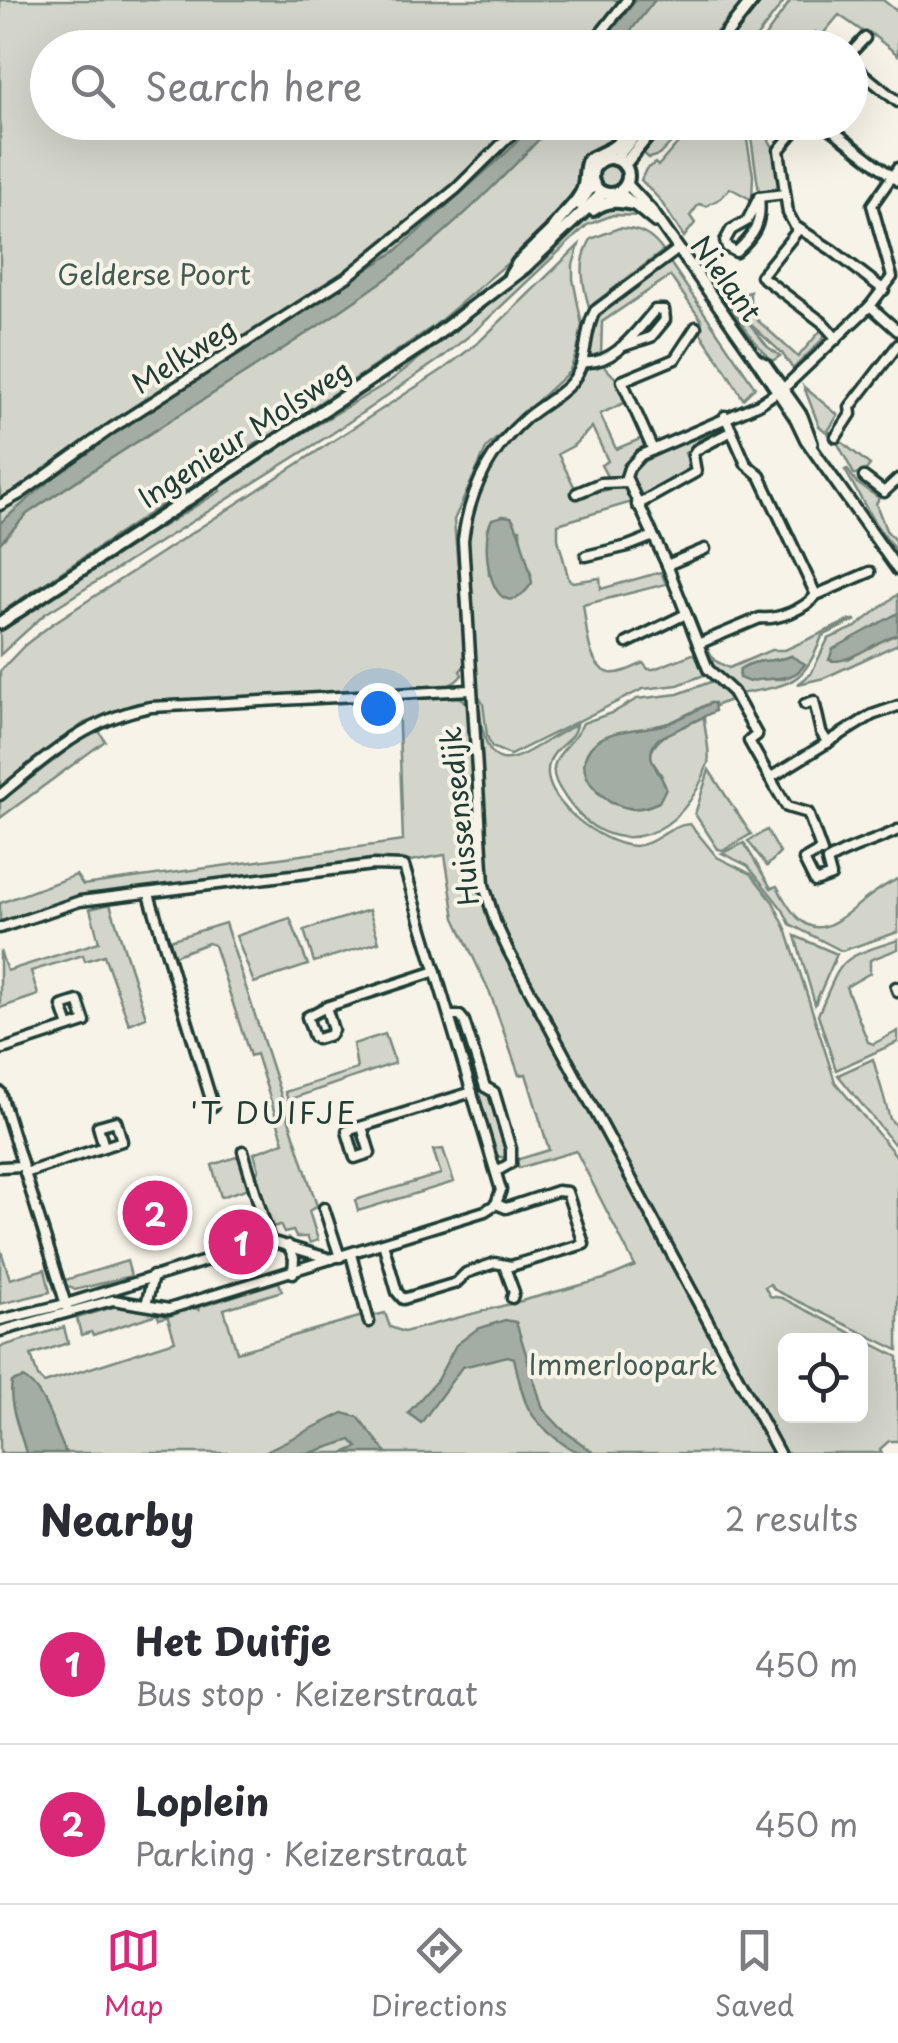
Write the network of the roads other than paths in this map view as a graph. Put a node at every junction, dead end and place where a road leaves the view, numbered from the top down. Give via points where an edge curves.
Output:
1 (627, 0) edge
2 (752, 0) edge
3 (603, 30) edge
4 (729, 30) edge
5 (868, 78) edge
6 (898, 102) edge
7 (506, 140) edge
8 (622, 140) edge
9 (633, 140) edge
10 (641, 140) edge
11 (787, 140) edge
12 (845, 140) edge
13 (620, 162) junction
14 (898, 168) edge
15 (895, 179) edge
16 (593, 184) junction
17 (623, 187) junction
18 (602, 193) junction
19 (785, 194) junction
20 (759, 197) junction
21 (637, 206) junction
22 (660, 226) junction
23 (799, 229) junction
24 (557, 232) junction
25 (677, 250) junction
26 (884, 290) junction
27 (870, 306) junction
28 (696, 328) dead end
29 (898, 331) edge
30 (837, 339) junction
31 (898, 345) edge
32 (621, 348) junction
33 (584, 362) junction
34 (780, 390) junction
35 (725, 416) junction
36 (732, 431) junction
37 (836, 437) dead end
38 (652, 450) junction
39 (864, 476) dead end
40 (898, 478) edge
41 (627, 482) junction
42 (577, 492) dead end
43 (0, 505) edge
44 (637, 505) junction
45 (652, 537) junction
46 (705, 548) dead end
47 (586, 556) dead end
48 (667, 565) junction
49 (898, 570) edge
50 (870, 572) dead end
51 (816, 595) junction
52 (686, 614) junction
53 (0, 623) edge
54 (627, 643) dead end
55 (698, 644) junction
56 (470, 690) junction
57 (805, 704) dead end
58 (898, 706) edge
59 (828, 742) junction
60 (770, 778) junction
61 (0, 795) edge
62 (898, 830) edge
63 (821, 850) junction
64 (827, 860) junction
65 (148, 894) junction
66 (0, 928) edge
67 (436, 971) junction
68 (326, 1007) dead end
69 (450, 1016) junction
70 (69, 1027) dead end
71 (0, 1050) edge
72 (0, 1092) edge
73 (472, 1092) junction
74 (213, 1106) dead end
75 (362, 1127) dead end
76 (104, 1146) dead end
77 (243, 1151) dead end
78 (0, 1167) edge
79 (24, 1169) junction
80 (497, 1171) junction
81 (496, 1204) junction
82 (324, 1208) dead end
83 (270, 1241) junction
84 (383, 1243) junction
85 (288, 1245) junction
86 (350, 1254) junction
87 (337, 1258) junction
88 (504, 1265) junction
89 (293, 1273) junction
90 (153, 1276) junction
91 (512, 1298) dead end
92 (146, 1305) junction
93 (67, 1308) junction
94 (0, 1320) edge
95 (369, 1322) dead end
96 (0, 1331) edge
97 (779, 1453) edge

1 - 3 street
2 - 4 main road
5 - 6 street
7 - 43 street, Melkweg via 347,277
8 - 24 main road via 588,160 584,185
9 - 13 main road
10 - 13 main road
11 - 19 street via 779,150
12 - 15 street
13 - 16 main road via 603,159 594,166
13 - 17 main road
14 - 15 street
15 - 26 street via 872,206 892,268
16 - 18 main road
16 - 24 main road, Ingenieur Molsweg
17 - 18 main road
17 - 21 street, Nielant
17 - 22 street, Nielant
18 - 24 main road, Ingenieur Molsweg
19 - 20 street
19 - 23 street
20 - 20 street via 746,221 731,230 726,248 736,252 753,237 761,218
21 - 22 street, Nielant
21 - 24 main road via 603,203
22 - 25 street, Nielant
23 - 26 street
23 - 30 street via 760,276
24 - 53 main road, Ingenieur Molsweg via 427,342
25 - 33 street, Huissensedijk via 595,311
25 - 34 street, Nielant
26 - 27 street
27 - 29 street
27 - 30 street
28 - 38 street via 675,358 622,382
30 - 34 street
31 - 37 street via 850,407
32 - 32 street via 655,310 664,310 666,320 651,337
32 - 33 street
33 - 56 street, Huissensedijk via 570,384 489,459 466,512
34 - 35 street
34 - 49 street, Nielant
35 - 36 street
35 - 38 street
36 - 44 street via 696,450 696,472
36 - 51 street
38 - 41 street via 634,460
39 - 40 street via 887,492
41 - 42 street
41 - 44 street
44 - 45 street
45 - 47 street
45 - 48 street
46 - 48 street
48 - 52 street
50 - 51 street
51 - 55 street via 771,620 760,618
52 - 54 street
52 - 55 street
55 - 60 street via 708,669 733,692 757,735 749,742
56 - 61 street via 125,712 82,731
56 - 97 street, Huissensedijk via 484,886 495,922
57 - 59 street via 814,700
58 - 59 street
59 - 60 street
60 - 63 street via 785,805 808,813
62 - 64 street
63 - 64 street
63 - 64 street via 804,860 815,882 831,876
65 - 66 street via 80,902
65 - 67 street via 399,864
65 - 74 street
67 - 68 street
67 - 69 street
69 - 73 street
69 - 80 street via 464,1021 485,1087 494,1092 511,1149 511,1163
70 - 71 street
72 - 79 street
73 - 75 street
73 - 80 street
76 - 79 street
77 - 83 street
78 - 79 street
79 - 93 street
80 - 81 street
81 - 84 street
81 - 88 street via 506,1208 567,1192 584,1244
82 - 87 street
83 - 85 street
83 - 90 street
84 - 86 street
84 - 88 street via 403,1299
85 - 87 street
85 - 89 street
86 - 87 street
86 - 95 street
87 - 89 street
88 - 91 street
89 - 92 street via 169,1310
90 - 92 street
90 - 93 street
92 - 93 street via 113,1300
93 - 94 street
93 - 96 street

